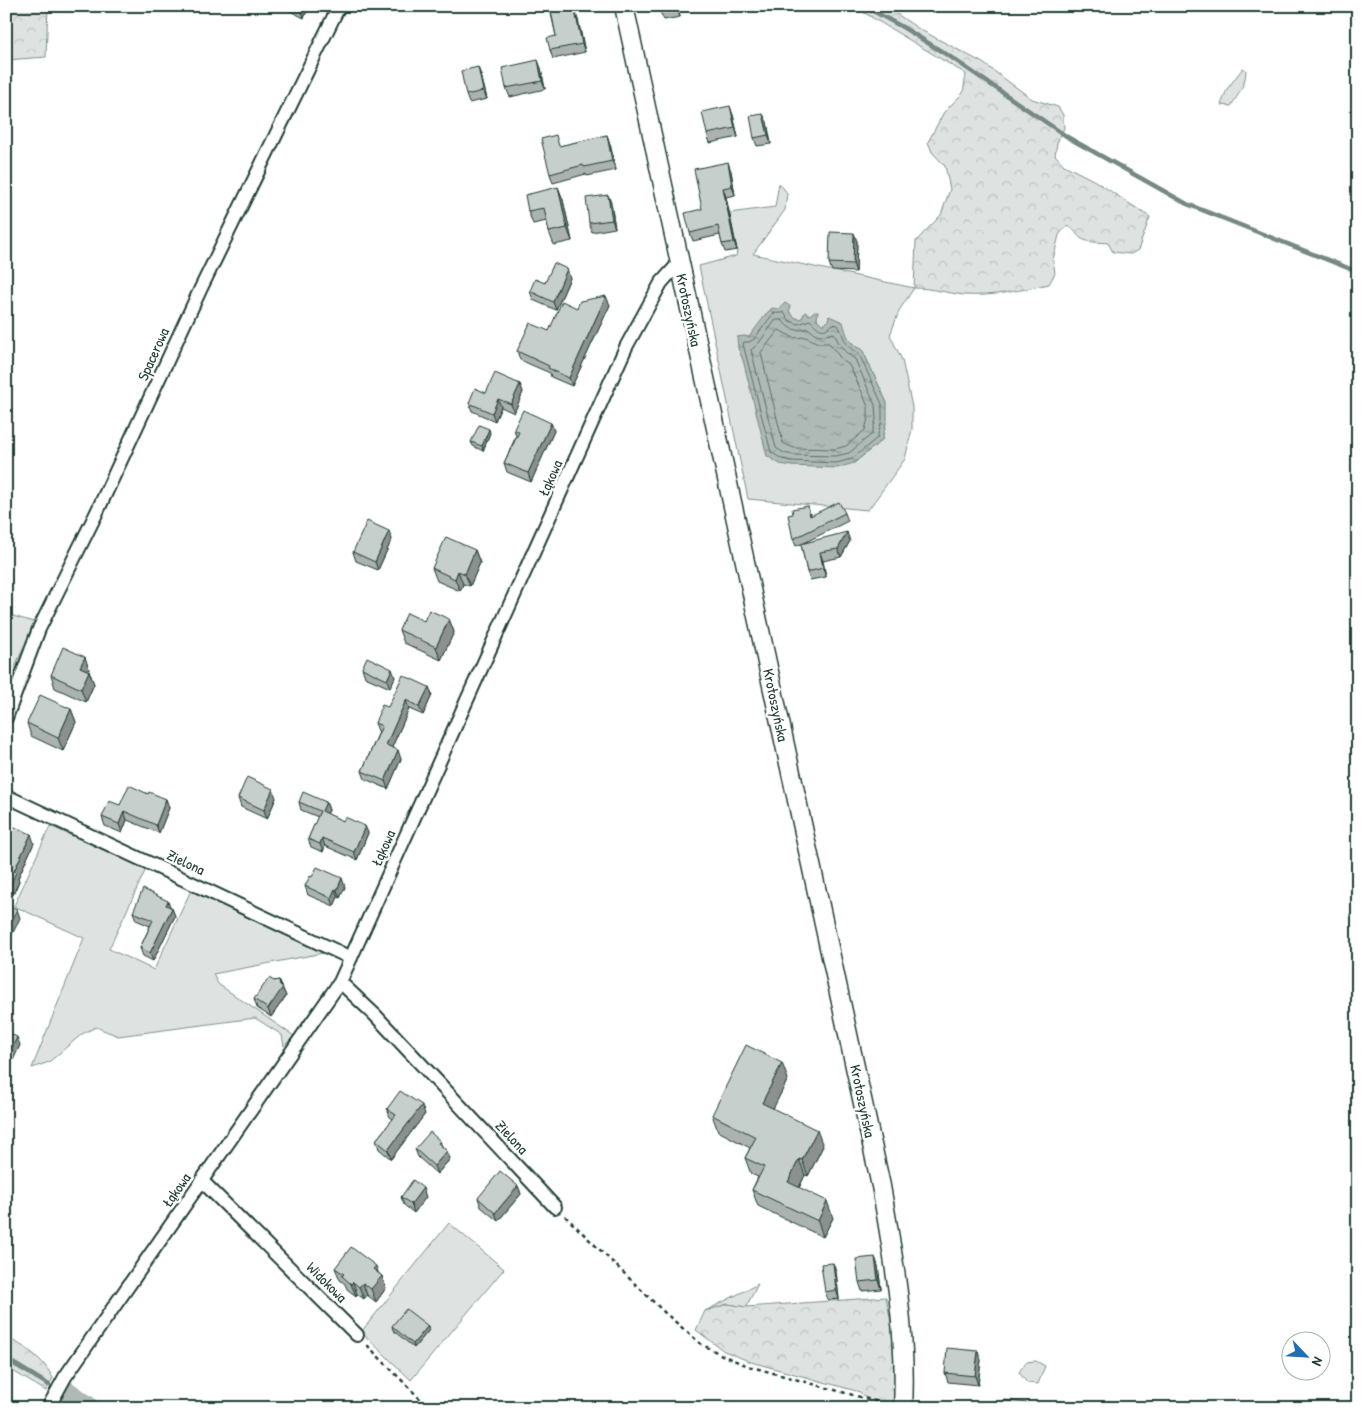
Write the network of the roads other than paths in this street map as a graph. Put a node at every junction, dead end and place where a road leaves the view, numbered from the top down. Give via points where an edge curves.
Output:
1 (338, 6) edge
2 (624, 6) edge
3 (679, 263) junction
4 (6, 718) edge
5 (6, 796) edge
6 (351, 958) junction
7 (340, 982) junction
8 (202, 1181) junction
9 (555, 1207) road end
10 (358, 1335) road end
11 (48, 1408) edge
12 (903, 1408) edge

1 - 4 street, Spacerowa via 39,629
2 - 3 street, Krotoszyńska
3 - 6 street, Łąkowa via 661,283 626,347
3 - 12 street, Krotoszyńska via 881,1186 900,1300
5 - 6 street, Zielona
6 - 7 street, Łąkowa
7 - 8 street, Łąkowa
7 - 9 street, Zielona
8 - 10 street, Widokowa
8 - 11 street, Łąkowa via 65,1377

